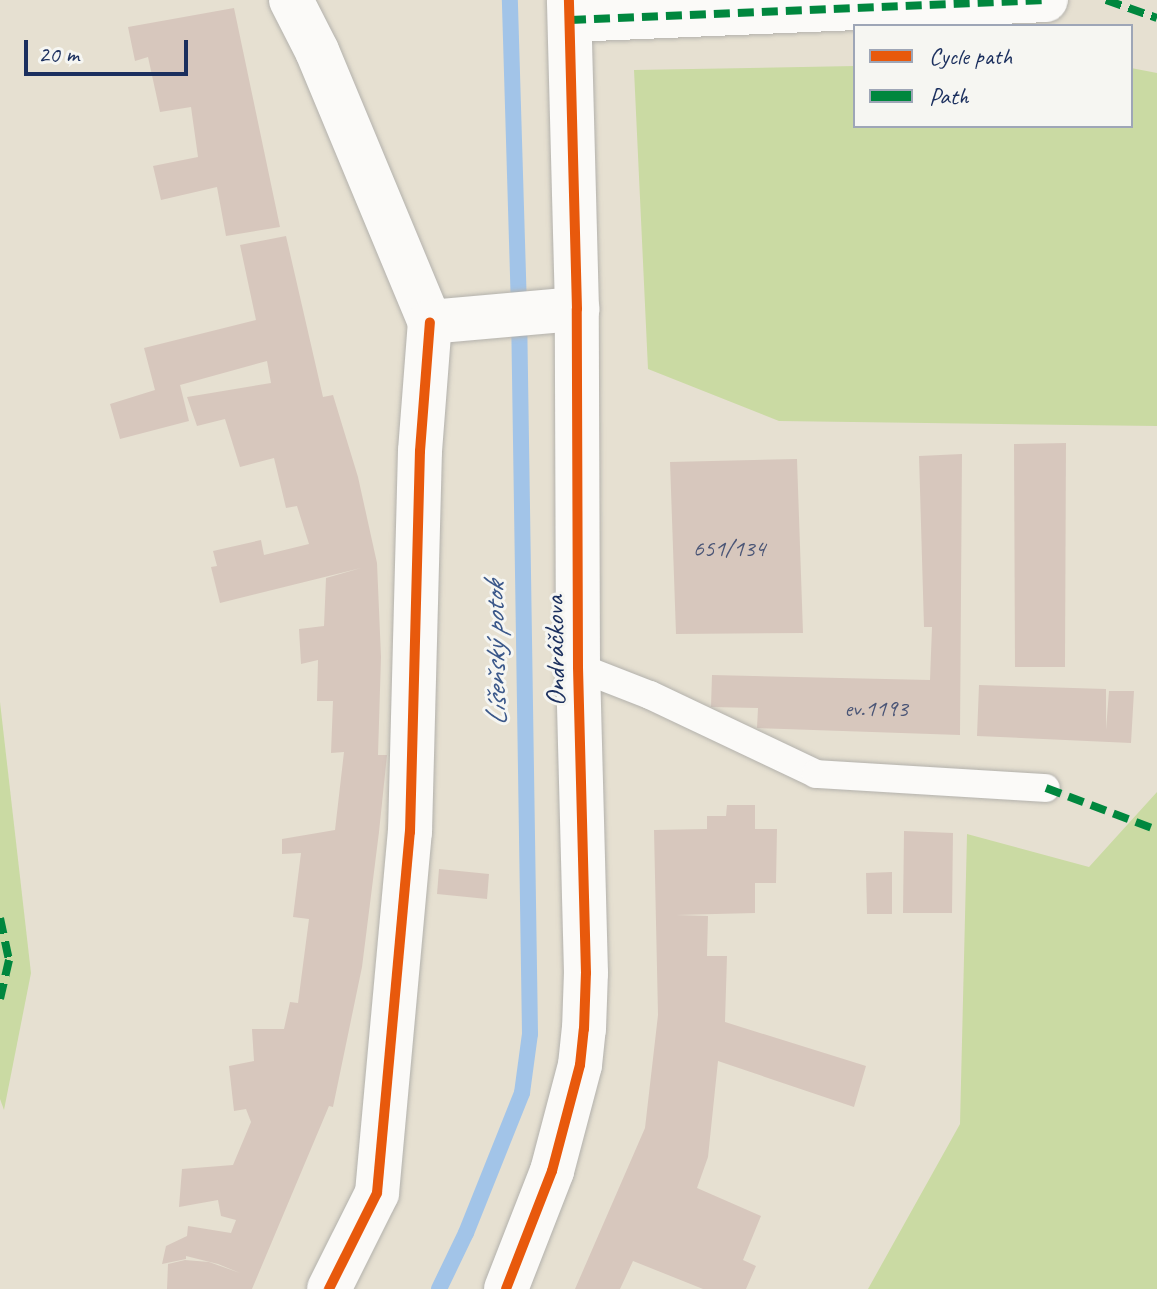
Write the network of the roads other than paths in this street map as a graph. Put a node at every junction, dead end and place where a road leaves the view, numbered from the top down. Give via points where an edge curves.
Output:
1 (291, 0) edge
2 (1046, 0) edge
3 (570, 10) edge
4 (557, 310) junction
5 (430, 322) junction
6 (578, 667) junction
7 (1046, 788) dead end
8 (329, 1289) edge
9 (506, 1289) edge

1 - 5 street
2 - 3 street
3 - 4 street, Ondráčkova
4 - 5 street
4 - 6 street, Ondráčkova
5 - 8 street via 420,451 410,832 377,1193
6 - 7 lane via 816,774
6 - 9 street, Ondráčkova via 586,973 580,1065 552,1171

